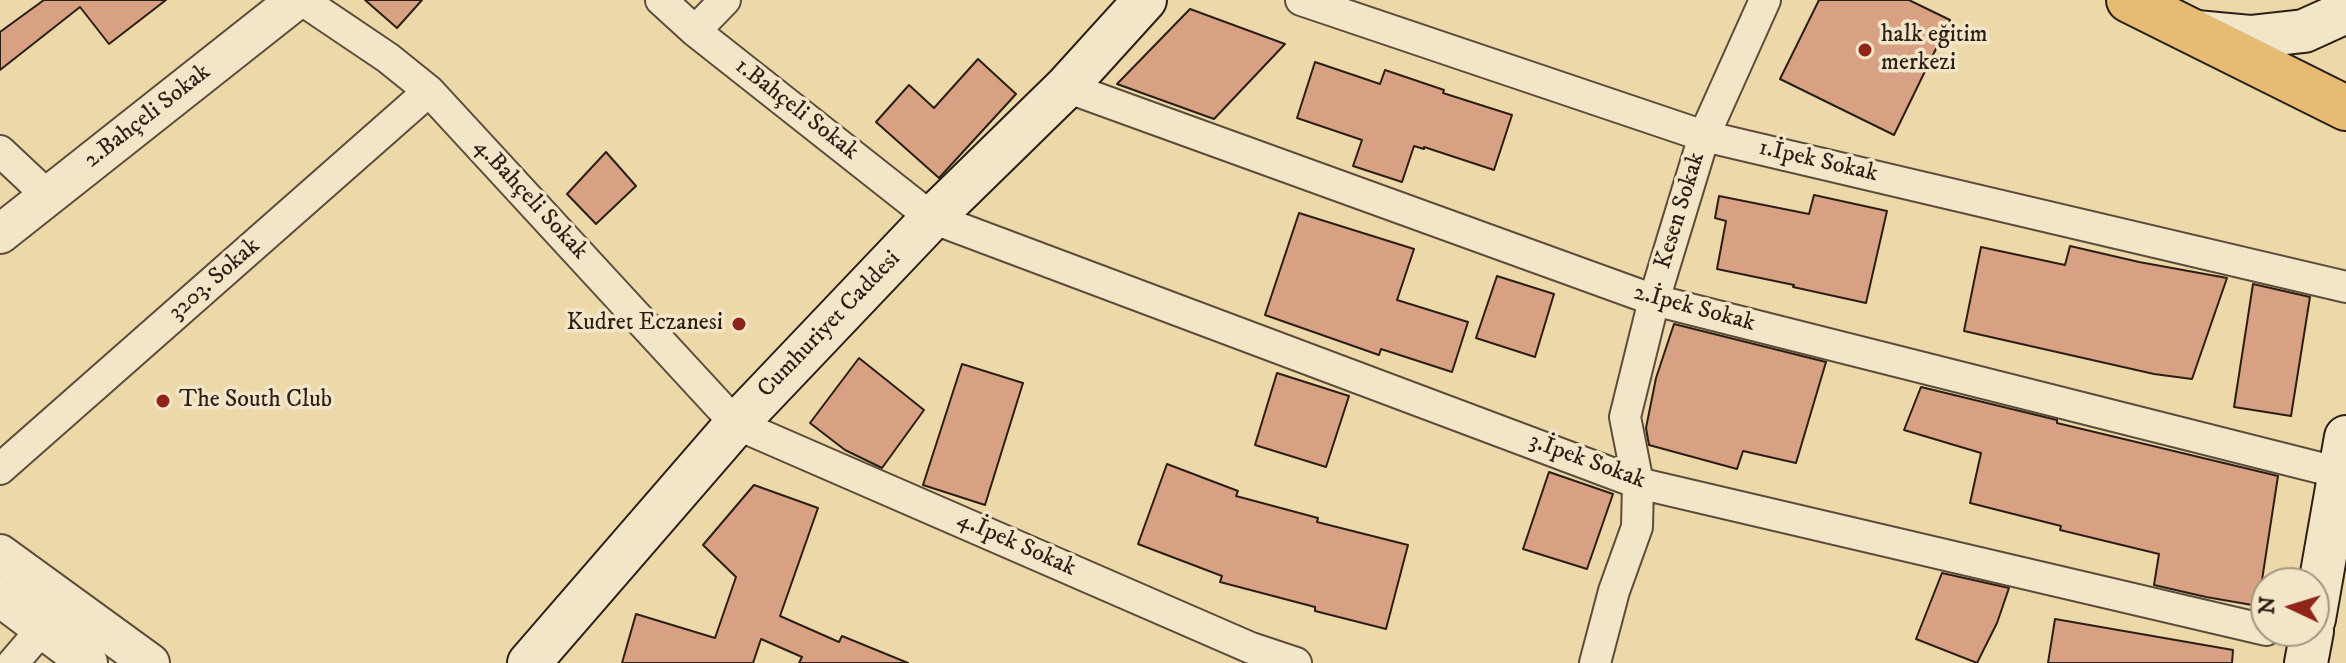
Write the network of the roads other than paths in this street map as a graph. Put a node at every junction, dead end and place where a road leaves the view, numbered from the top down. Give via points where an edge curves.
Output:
1 (296, 0) edge
2 (302, 0) edge
3 (661, 0) edge
4 (725, 0) edge
5 (1145, 0) edge
6 (1301, 0) edge
7 (1765, 0) edge
8 (2129, 0) edge
9 (2346, 12) edge
10 (695, 31) junction
11 (2188, 31) junction
12 (1066, 87) junction
13 (429, 91) junction
14 (2346, 108) edge
15 (1704, 136) junction
16 (0, 151) edge
17 (48, 196) junction
18 (932, 218) junction
19 (0, 234) edge
20 (2346, 287) edge
21 (1654, 300) junction
22 (736, 424) junction
23 (2343, 455) edge
24 (0, 469) edge
25 (1638, 483) junction
26 (0, 554) edge
27 (2323, 567) edge
28 (0, 597) edge
29 (2250, 626) edge
30 (43, 628) junction
31 (1248, 656) edge
32 (542, 659) edge
33 (13, 663) edge
34 (88, 663) edge
35 (150, 663) edge
36 (1296, 663) edge
37 (1595, 663) edge

1 - 17 street, 2.Bahçeli Sokak
2 - 13 street, 4.Bahçeli Sokak
3 - 10 street, 1.Bahçeli Sokak
4 - 10 street
5 - 12 main road, Cumhuriyet Caddesi
6 - 15 street, 1.İpek Sokak
7 - 15 street, Kesen Sokak
8 - 11 main road
9 - 11 main road via 2304,31 2250,37
10 - 18 street, 1.Bahçeli Sokak
11 - 14 main road
12 - 18 main road, Cumhuriyet Caddesi
12 - 21 street, 2.İpek Sokak
13 - 22 street, 4.Bahçeli Sokak
13 - 24 street, 3203. Sokak
15 - 20 street, 1.İpek Sokak
15 - 21 street, Kesen Sokak
16 - 17 street
17 - 19 street, 2.Bahçeli Sokak
18 - 22 main road, Cumhuriyet Caddesi
18 - 25 street, 3.İpek Sokak
21 - 23 street, 2.İpek Sokak
21 - 25 street, Kesen Sokak via 1625,417
22 - 31 street, 4.İpek Sokak
22 - 32 main road, Cumhuriyet Caddesi
23 - 27 main road
25 - 29 street, 3.İpek Sokak
25 - 37 street, Kesen Sokak via 1637,527
26 - 35 street
28 - 30 street
30 - 33 street
30 - 34 street
31 - 36 street, 4.İpek Sokak

